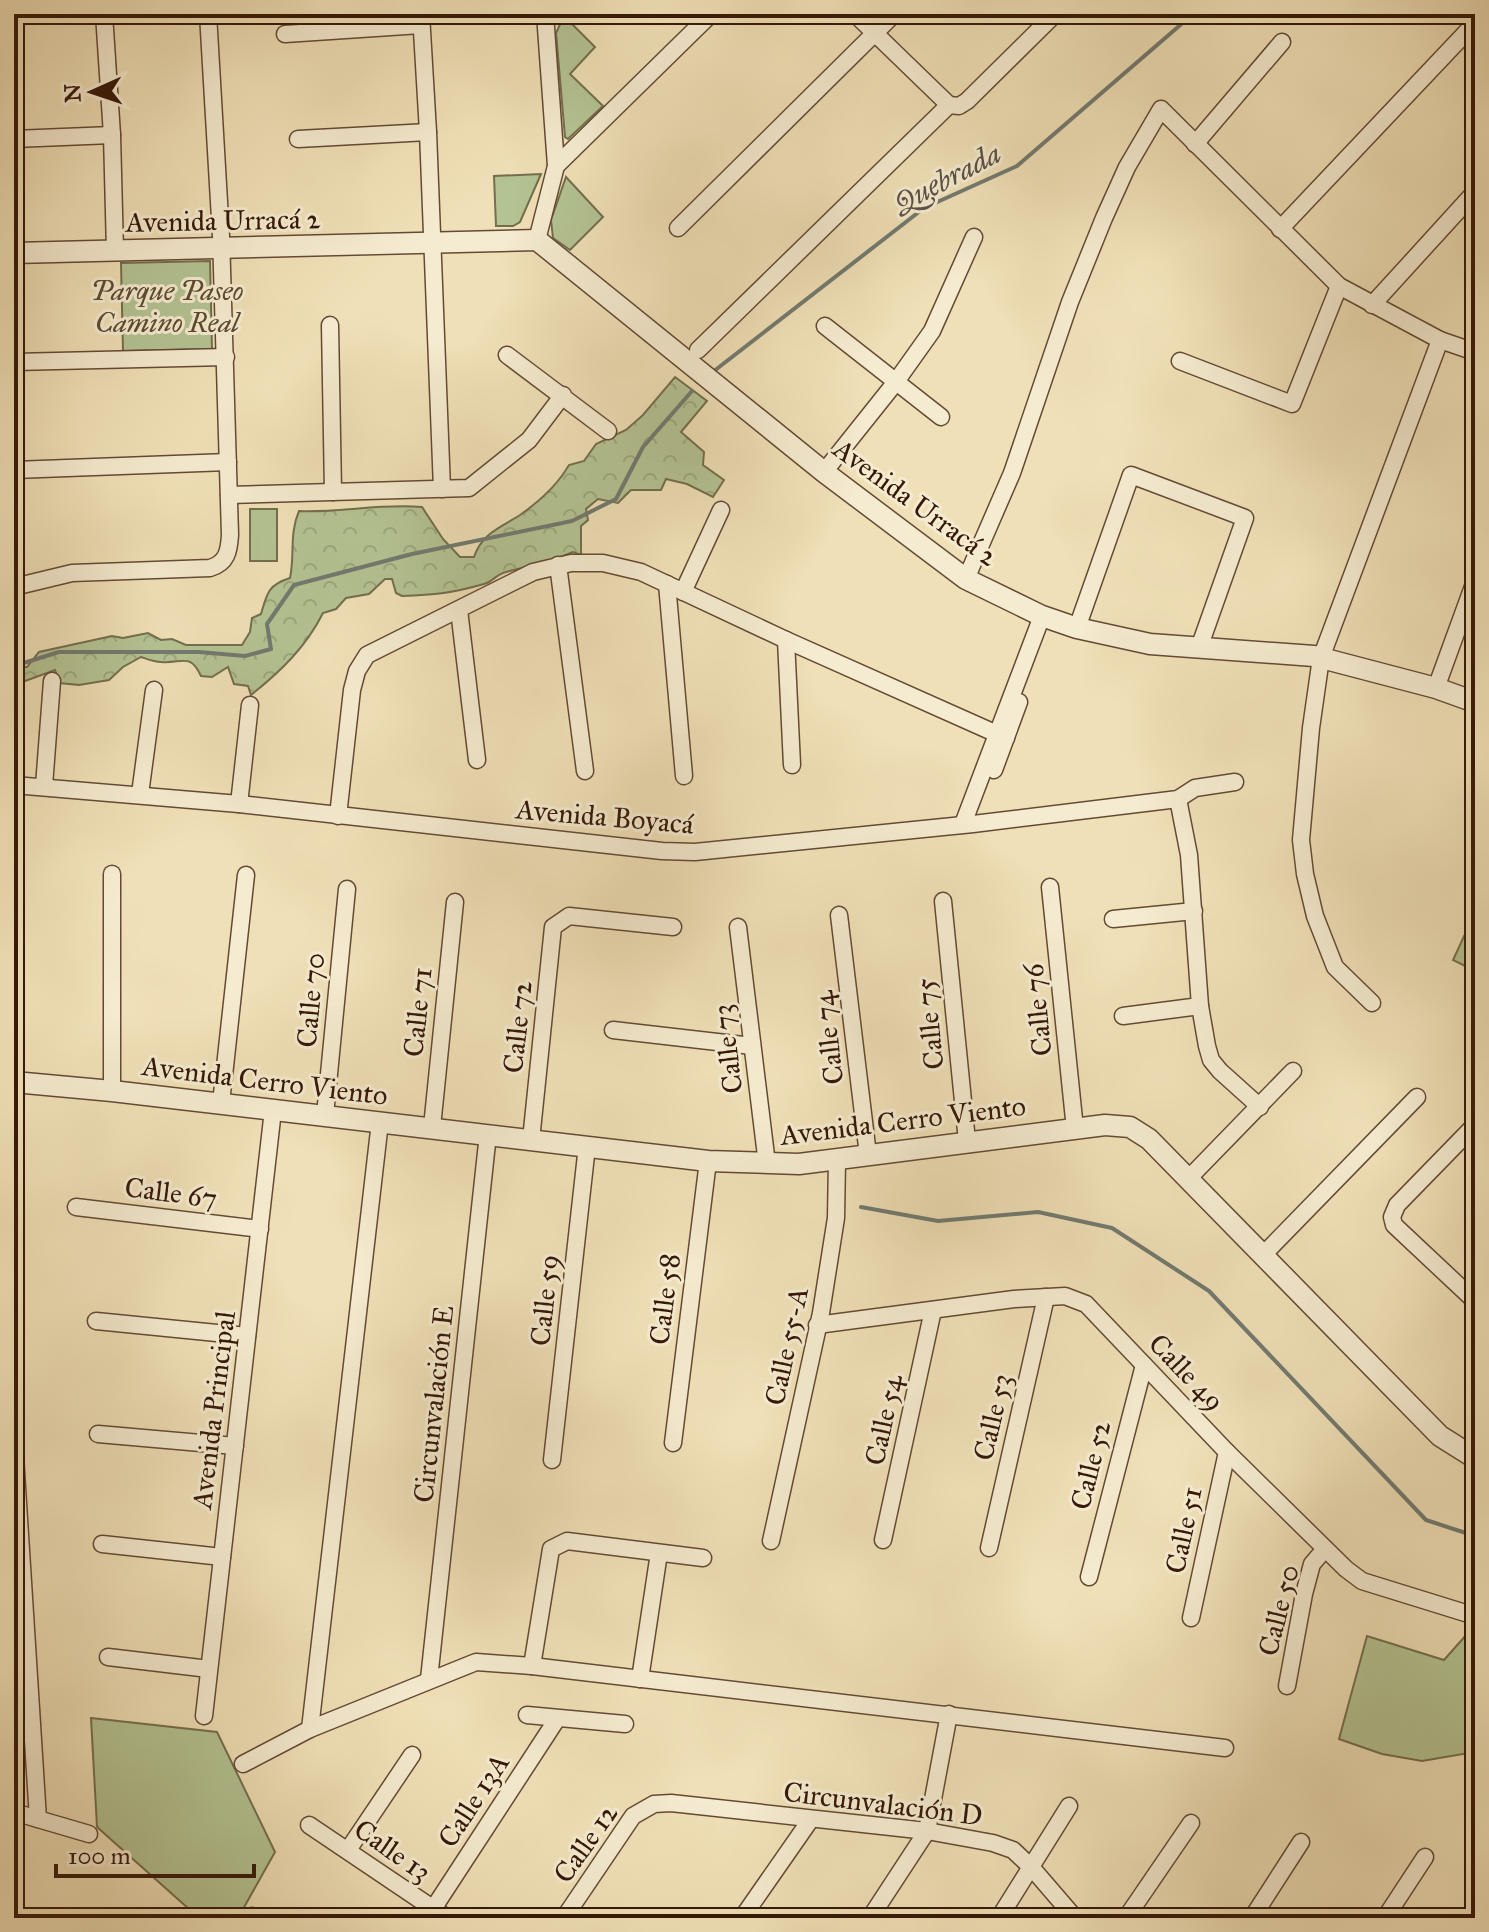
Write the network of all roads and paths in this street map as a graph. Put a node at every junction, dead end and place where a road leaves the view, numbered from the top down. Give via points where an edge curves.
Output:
1 (104, 14) edge
2 (208, 14) edge
3 (545, 14) edge
4 (711, 14) edge
5 (855, 14) edge
6 (894, 14) edge
7 (1055, 14) edge
8 (421, 19) edge
9 (1475, 23) edge
10 (875, 33) junction
11 (285, 34) dead end
12 (1282, 42) dead end
13 (949, 105) junction
14 (428, 132) junction
15 (112, 135) junction
16 (14, 139) edge
17 (298, 139) dead end
18 (1195, 144) junction
19 (556, 166) junction
20 (1475, 192) edge
21 (678, 228) dead end
22 (1280, 229) junction
23 (974, 237) dead end
24 (537, 240) junction
25 (433, 243) junction
26 (221, 248) junction
27 (115, 251) junction
28 (14, 253) edge
29 (1339, 286) junction
30 (1372, 305) junction
31 (330, 325) dead end
32 (825, 326) dead end
33 (1440, 340) junction
34 (698, 350) dead end
35 (1475, 352) edge
36 (507, 355) dead end
37 (226, 357) junction
38 (1180, 361) dead end
39 (14, 362) edge
40 (895, 383) junction
41 (563, 395) junction
42 (941, 417) dead end
43 (608, 431) dead end
44 (228, 462) junction
45 (14, 470) edge
46 (824, 472) junction
47 (442, 489) junction
48 (333, 492) junction
49 (229, 495) junction
50 (721, 510) dead end
51 (558, 565) junction
52 (966, 579) junction
53 (1475, 581) edge
54 (667, 584) junction
55 (14, 587) edge
56 (683, 592) junction
57 (459, 610) junction
58 (1046, 618) junction
59 (1077, 628) junction
60 (786, 640) junction
61 (1199, 648) junction
62 (1321, 658) junction
63 (52, 681) dead end
64 (1436, 688) junction
65 (154, 690) dead end
66 (1475, 702) edge
67 (250, 705) dead end
68 (1000, 736) junction
69 (477, 760) dead end
70 (792, 765) dead end
71 (585, 771) dead end
72 (684, 776) dead end
73 (1235, 782) dead end
74 (14, 785) edge
75 (44, 786) junction
76 (140, 794) junction
77 (1178, 799) junction
78 (239, 804) junction
79 (338, 816) junction
80 (968, 824) junction
81 (112, 874) dead end
82 (246, 875) dead end
83 (1050, 887) dead end
84 (347, 889) dead end
85 (943, 901) dead end
86 (455, 902) dead end
87 (1194, 911) junction
88 (839, 915) dead end
89 (1113, 919) dead end
90 (673, 927) dead end
91 (738, 927) dead end
92 (1372, 1003) dead end
93 (1200, 1006) junction
94 (1123, 1016) dead end
95 (613, 1030) dead end
96 (752, 1046) junction
97 (1293, 1071) dead end
98 (14, 1082) edge
99 (112, 1091) junction
100 (1417, 1097) dead end
101 (221, 1103) junction
102 (1260, 1107) junction
103 (273, 1110) junction
104 (325, 1115) junction
105 (380, 1122) junction
106 (1475, 1125) edge
107 (432, 1127) junction
108 (1075, 1129) junction
109 (488, 1134) junction
110 (531, 1140) junction
111 (967, 1141) junction
112 (587, 1146) junction
113 (868, 1155) junction
114 (837, 1160) junction
115 (708, 1161) junction
116 (767, 1164) junction
117 (1187, 1180) junction
118 (76, 1207) dead end
119 (260, 1229) junction
120 (1263, 1255) junction
121 (1046, 1297) junction
122 (1474, 1300) edge
123 (933, 1310) junction
124 (96, 1321) dead end
125 (817, 1325) junction
126 (247, 1336) junction
127 (1144, 1365) junction
128 (98, 1434) dead end
129 (14, 1440) edge
130 (673, 1443) dead end
131 (235, 1446) junction
132 (1227, 1452) junction
133 (1475, 1458) edge
134 (552, 1460) dead end
135 (883, 1540) dead end
136 (771, 1541) dead end
137 (102, 1544) dead end
138 (989, 1548) dead end
139 (1325, 1549) junction
140 (659, 1553) junction
141 (222, 1557) junction
142 (703, 1558) dead end
143 (1089, 1577) dead end
144 (1475, 1616) edge
145 (1191, 1618) dead end
146 (108, 1657) dead end
147 (532, 1666) junction
148 (209, 1669) junction
149 (429, 1679) junction
150 (640, 1679) junction
151 (1287, 1686) dead end
152 (949, 1714) junction
153 (527, 1715) dead end
154 (204, 1716) dead end
155 (557, 1719) junction
156 (625, 1724) dead end
157 (310, 1729) junction
158 (1225, 1748) dead end
159 (412, 1755) dead end
160 (243, 1764) dead end
161 (654, 1804) joint
162 (1069, 1806) dead end
163 (14, 1812) edge
164 (38, 1819) junction
165 (811, 1819) junction
166 (1191, 1823) dead end
167 (309, 1825) dead end
168 (927, 1831) junction
169 (89, 1834) dead end
170 (1301, 1842) dead end
171 (348, 1850) junction
172 (1425, 1857) dead end
173 (1032, 1868) junction
174 (440, 1913) edge
175 (564, 1918) edge
176 (742, 1918) edge
177 (870, 1918) edge
178 (999, 1918) edge
179 (1075, 1918) edge
180 (1126, 1918) edge
181 (1252, 1918) edge
182 (1385, 1918) edge

1 - 15 street
2 - 26 street
3 - 19 street
4 - 19 street
5 - 10 street
6 - 10 street
7 - 13 street via 967,101
8 - 11 street
8 - 14 street
9 - 22 street
10 - 13 street
10 - 21 street
12 - 18 street
13 - 34 street
14 - 17 street
14 - 25 street
15 - 16 street
15 - 27 street
18 - 22 street
18 - 52 street via 1161,109 1127,167 1070,302 1012,473
19 - 24 street
20 - 30 street
22 - 29 street
23 - 40 street via 932,331
24 - 25 street, Avenida Urracá 2
24 - 46 street, Avenida Urracá 2
25 - 26 street, Avenida Urracá 2
25 - 47 street
26 - 27 street, Avenida Urracá 2
26 - 37 street
27 - 28 street, Avenida Urracá 2
29 - 30 street
29 - 38 street via 1292,404
30 - 33 street
31 - 48 street
32 - 40 street
33 - 35 street
33 - 62 street
36 - 41 street
37 - 39 street
37 - 44 street
40 - 42 street
40 - 46 street
41 - 43 street
41 - 47 street via 529,440 469,488
44 - 45 street
44 - 49 street
46 - 52 street, Avenida Urracá 2
47 - 48 street
48 - 49 street
49 - 55 street via 229,548 217,566 72,573
50 - 56 street
51 - 54 street via 603,563
51 - 57 street
51 - 71 street
52 - 58 street, Avenida Urracá 2
53 - 64 street
54 - 56 street
54 - 72 street
56 - 60 street
57 - 69 street
57 - 79 street via 367,655 357,671
58 - 59 street, Avenida Urracá 2
58 - 68 street
59 - 61 street, Avenida Urracá 2
59 - 61 street via 1131,475 1245,518
60 - 68 street
60 - 70 street
61 - 62 street, Avenida Urracá 2
62 - 64 street, Avenida Urracá 2
62 - 92 street via 1305,783 1305,874 1335,967
63 - 75 street
64 - 66 street, Avenida Urracá 2
65 - 76 street
67 - 78 street
68 - 80 street
73 - 77 street, Avenida Boyacá via 1195,788
74 - 75 street, Avenida Boyacá
75 - 76 street, Avenida Boyacá
76 - 78 street, Avenida Boyacá
77 - 80 street, Avenida Boyacá
77 - 87 street
78 - 79 street, Avenida Boyacá
79 - 80 street, Avenida Boyacá via 695,852
81 - 99 street
82 - 101 street
83 - 108 street, Calle 76
84 - 104 street, Calle 70
85 - 111 street, Calle 75
86 - 107 street, Calle 71
87 - 89 street
87 - 93 street
88 - 113 street, Calle 74
90 - 110 street, Calle 72 via 569,916 553,927
91 - 96 street, Calle 73
93 - 94 street
93 - 102 street via 1211,1060
95 - 96 street
96 - 116 street, Calle 73
97 - 102 street
98 - 99 street, Avenida Cerro Viento
99 - 101 street, Avenida Cerro Viento
100 - 120 street
101 - 103 street, Avenida Cerro Viento
102 - 117 street
103 - 104 street, Avenida Cerro Viento
103 - 119 street, Avenida Principal
104 - 105 street, Avenida Cerro Viento
105 - 107 street, Avenida Cerro Viento
105 - 157 street
106 - 122 street via 1397,1205 1392,1217 1394,1225
107 - 109 street, Avenida Cerro Viento
108 - 111 street, Avenida Cerro Viento
108 - 117 street, Avenida Cerro Viento via 1130,1127 1149,1139
109 - 110 street, Avenida Cerro Viento
109 - 149 street, Circunvalación E
110 - 112 street, Avenida Cerro Viento
111 - 113 street, Avenida Cerro Viento
112 - 115 street, Avenida Cerro Viento
112 - 134 street, Calle 59
113 - 114 street, Avenida Cerro Viento
114 - 116 street, Avenida Cerro Viento
114 - 125 street, Calle 55-A via 836,1218
115 - 116 street, Avenida Cerro Viento
115 - 130 street, Calle 58
117 - 120 street, Avenida Cerro Viento
118 - 119 street, Calle 67
119 - 126 street, Avenida Principal
120 - 133 street, Avenida Cerro Viento via 1440,1436
121 - 123 street, Calle 49
121 - 127 street, Calle 49 via 1065,1296 1086,1304
121 - 138 street, Calle 53
123 - 125 street, Calle 49
123 - 135 street, Calle 54
124 - 126 street
125 - 136 street, Calle 55-A
126 - 131 street, Avenida Principal
127 - 132 street, Calle 49
127 - 143 street, Calle 52
128 - 131 street
129 - 164 street
131 - 141 street, Avenida Principal
132 - 139 street, Calle 49
132 - 145 street, Calle 51
137 - 141 street
139 - 144 street, Calle 49 via 1362,1581
139 - 151 street, Calle 50 via 1312,1564
140 - 142 street
140 - 147 street via 567,1541 551,1549
140 - 150 street
141 - 148 street, Avenida Principal
146 - 148 street
147 - 149 street via 476,1662
147 - 150 street
148 - 154 street, Avenida Principal
149 - 157 street
150 - 152 street
152 - 158 street
152 - 168 street
153 - 155 street
155 - 156 street
155 - 174 street, Calle 13A
157 - 160 street
159 - 171 street
161 - 165 street, Circunvalación D
161 - 175 street, Calle 12 via 633,1816
162 - 173 street
163 - 164 street
164 - 169 street
165 - 168 street, Circunvalación D
165 - 176 street
166 - 180 street
167 - 171 street, Calle 13
168 - 173 street, Circunvalación D via 1003,1846
168 - 177 street
170 - 181 street
171 - 174 street, Calle 13
172 - 182 street
173 - 178 street
173 - 179 street, Circunvalación D

